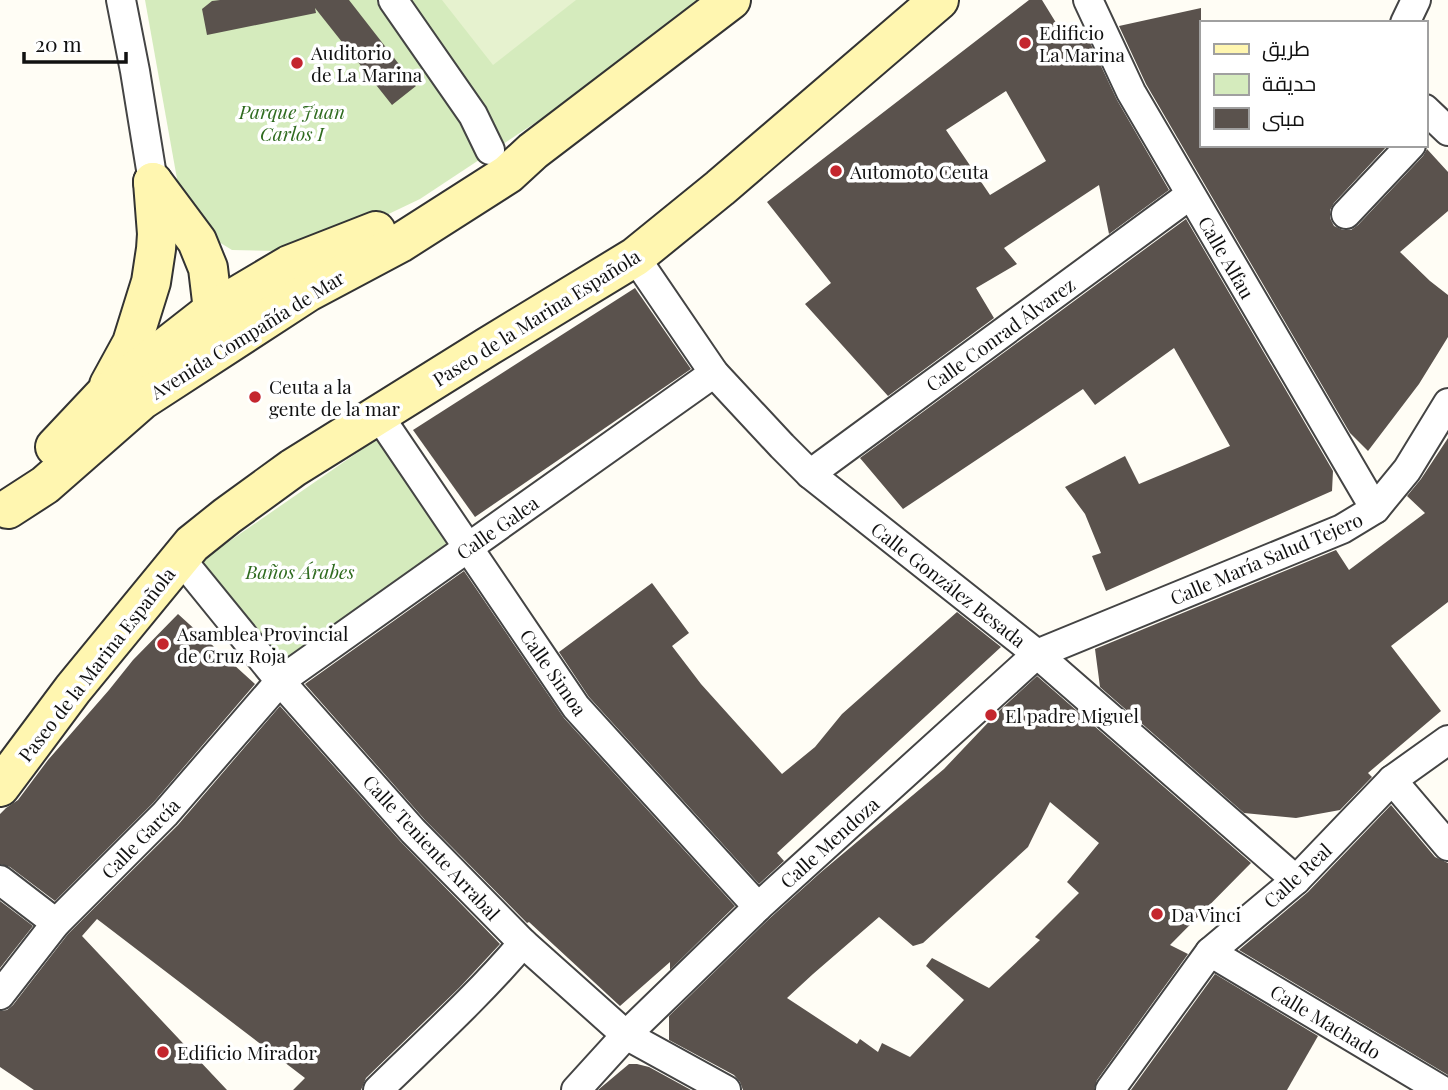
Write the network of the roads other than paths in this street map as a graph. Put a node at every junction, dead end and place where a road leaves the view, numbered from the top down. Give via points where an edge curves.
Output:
1 (121, 0) edge
2 (393, 0) edge
3 (731, 0) edge
4 (939, 0) edge
5 (1088, 0) edge
6 (1416, 0) edge
7 (1406, 21) edge
8 (1409, 147) edge
9 (491, 150) dead end
10 (153, 182) junction
11 (1190, 195) junction
12 (1346, 214) dead end
13 (197, 241) junction
14 (156, 249) junction
15 (635, 257) junction
16 (298, 279) junction
17 (213, 310) junction
18 (714, 373) junction
19 (103, 396) junction
20 (142, 400) junction
21 (1448, 403) edge
22 (379, 416) junction
23 (810, 474) junction
24 (1376, 509) junction
25 (4, 514) edge
26 (469, 547) junction
27 (180, 558) junction
28 (1037, 654) junction
29 (279, 681) junction
30 (1448, 740) edge
31 (1392, 780) junction
32 (0, 788) edge
33 (1448, 846) edge
34 (0, 880) edge
35 (1296, 880) junction
36 (758, 907) junction
37 (57, 923) junction
38 (523, 943) junction
39 (1210, 953) junction
40 (0, 995) edge
41 (626, 1035) junction
42 (378, 1090) edge
43 (576, 1090) edge
44 (726, 1090) edge
45 (1110, 1090) edge
46 (1441, 1090) edge

1 - 10 street
2 - 9 street via 473,116
3 - 16 street, Avenida Compañía de Mar via 533,151 498,161
4 - 15 street, Paseo de la Marina Española
5 - 11 street, Calle Alfau via 1130,92
6 - 7 street
8 - 12 street
10 - 13 street
10 - 14 street
11 - 23 street, Calle Conrad Álvarez
11 - 24 street, Calle Alfau
13 - 16 street via 226,259
13 - 17 street via 208,268
14 - 17 street via 170,280
14 - 19 street via 132,343
15 - 18 street, Calle González Besada
15 - 22 street, Paseo de la Marina Española
16 - 17 street via 260,302
16 - 20 street, Avenida Compañía de Mar
17 - 19 street, Avenida Compañía de Mar
17 - 20 street
18 - 23 street, Calle González Besada
18 - 26 street, Calle Galea
19 - 25 street, Avenida Compañía de Mar via 33,471
20 - 25 street, Avenida Compañía de Mar via 45,485
21 - 24 street, Calle María Salud Tejero via 1407,470
22 - 26 street, Calle Simoa
22 - 27 street, Paseo de la Marina Española via 276,480
23 - 28 street, Calle González Besada
24 - 28 street, Calle María Salud Tejero via 1342,529
26 - 29 street, Calle Galea
26 - 36 street, Calle Simoa via 576,707
27 - 29 street, Calle Teniente Arrabal
27 - 32 street, Paseo de la Marina Española via 73,689
28 - 35 street, Calle González Besada
28 - 36 street, Calle Mendoza
29 - 37 street, Calle García via 165,814
29 - 38 street, Calle Teniente Arrabal via 413,831
30 - 31 street, Calle Real
31 - 33 street
31 - 35 street, Calle Real
34 - 37 street
35 - 39 street, Calle Real
36 - 41 street, Calle Mendoza
37 - 40 street, Calle García
38 - 41 street, Calle Teniente Arrabal
38 - 42 street
39 - 45 street, Calle Real
39 - 46 street, Calle Machado
41 - 43 street, Calle Mendoza
41 - 44 street, Calle Teniente Arrabal

